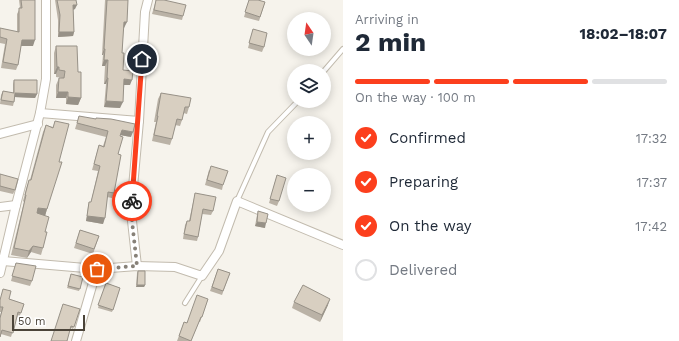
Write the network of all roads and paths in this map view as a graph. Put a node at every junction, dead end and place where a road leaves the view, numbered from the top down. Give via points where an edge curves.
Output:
1 (46, 0) edge
2 (148, 0) edge
3 (343, 49) edge
4 (330, 64) edge
5 (291, 108) edge
6 (40, 113) junction
7 (138, 121) junction
8 (38, 124) junction
9 (0, 134) edge
10 (237, 201) junction
11 (16, 205) junction
12 (0, 207) edge
13 (343, 245) edge
14 (3, 261) junction
15 (137, 266) junction
16 (97, 269) junction
17 (0, 273) edge
18 (202, 276) junction
19 (185, 303) dead end
20 (76, 341) edge

1 - 6 street via 46,74
2 - 7 street via 145,12
3 - 4 lane
5 - 10 lane via 268,132
6 - 7 street
6 - 8 street
7 - 15 street via 132,198
8 - 9 street
8 - 11 street
10 - 13 street
10 - 18 street via 219,251
11 - 12 street
11 - 14 street
14 - 16 street
14 - 17 street
15 - 16 street
15 - 18 street via 175,267
16 - 20 street
18 - 19 lane

